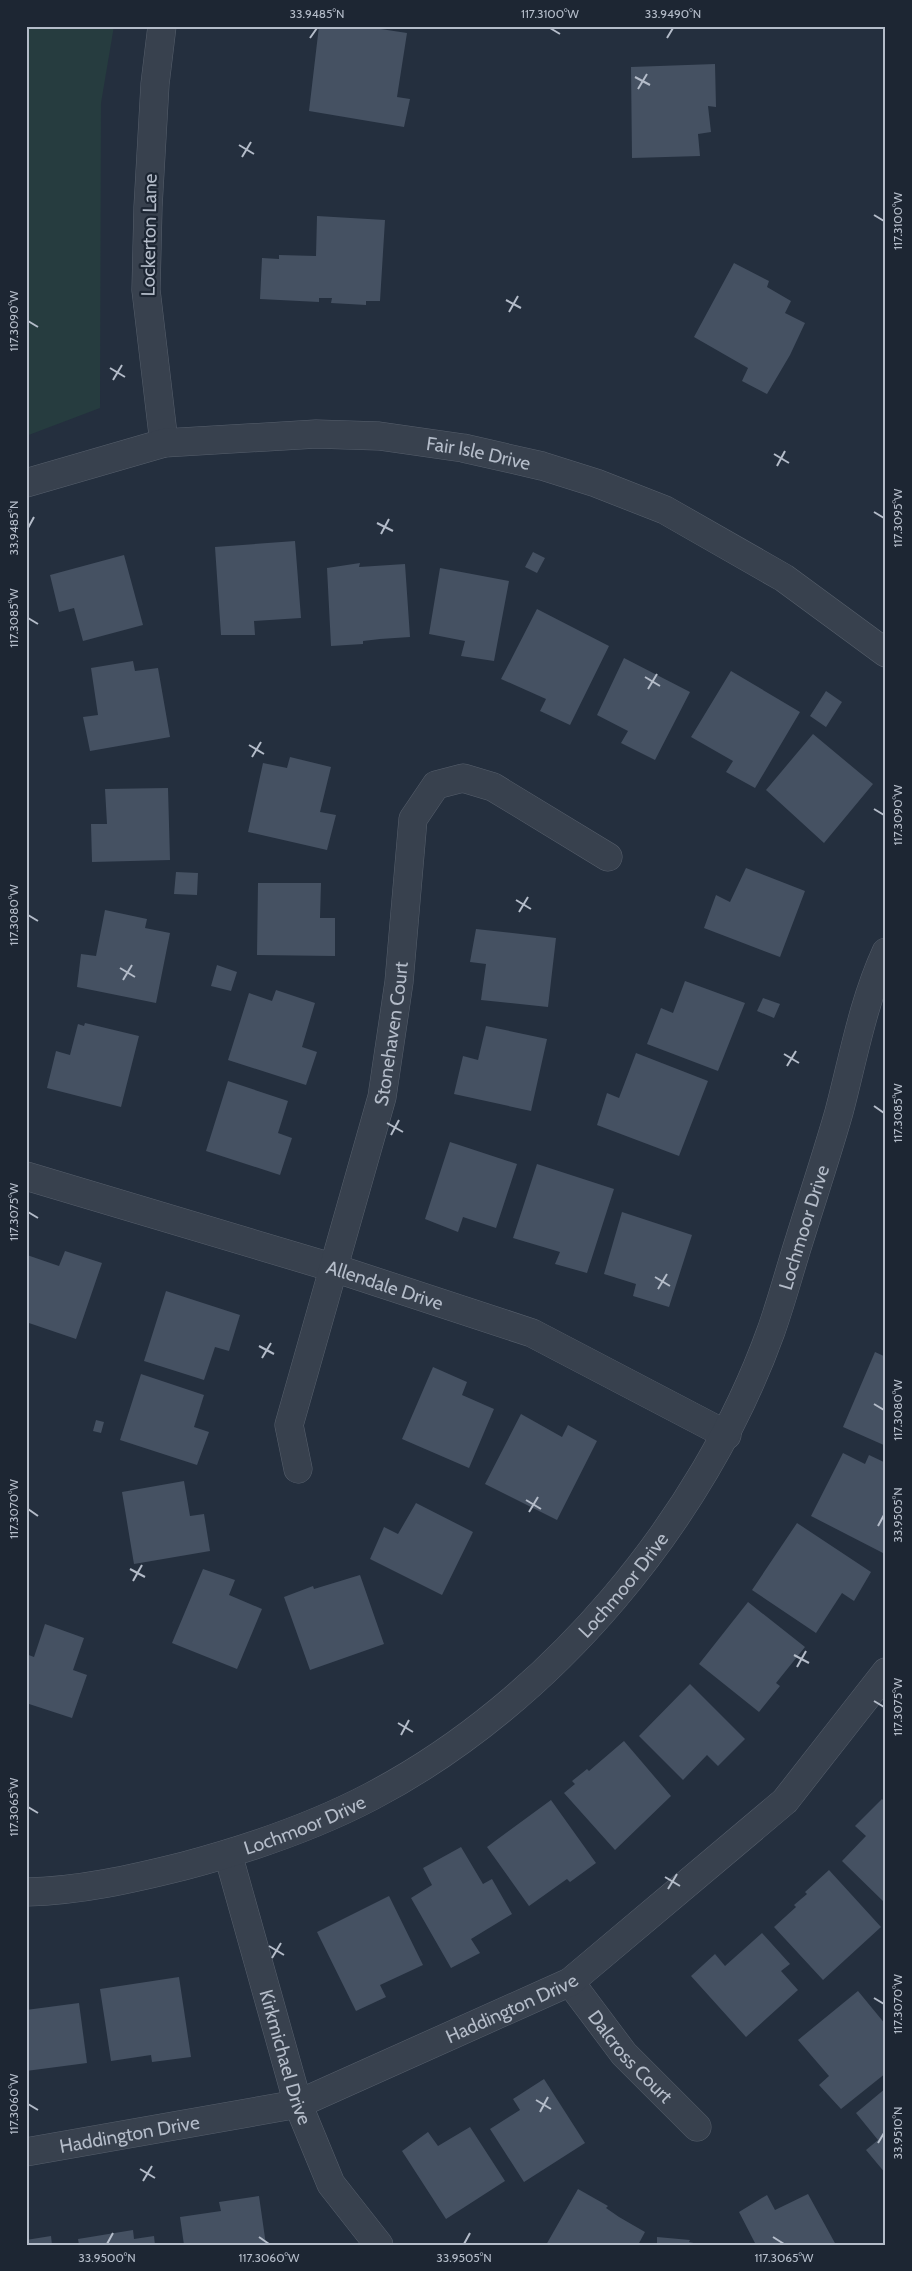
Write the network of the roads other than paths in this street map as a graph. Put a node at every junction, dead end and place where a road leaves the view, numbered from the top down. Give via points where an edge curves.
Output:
1 (162, 26) edge
2 (164, 443) junction
3 (26, 483) edge
4 (886, 653) edge
5 (608, 857) dead end
6 (886, 952) edge
7 (26, 1176) edge
8 (334, 1268) junction
9 (726, 1435) junction
10 (298, 1469) dead end
11 (885, 1674) edge
12 (228, 1854) junction
13 (26, 1892) edge
14 (570, 1982) junction
15 (298, 2104) junction
16 (697, 2127) dead end
17 (26, 2152) edge
18 (379, 2245) edge

1 - 2 street, Lockerton Lane via 155,84 146,290
2 - 3 street, Fair Isle Drive
2 - 4 street, Fair Isle Drive via 316,434 380,436 463,448 542,466 665,510 735,548 784,578
5 - 8 street, Stonehaven Court via 493,787 463,778 436,785 431,792 413,820 399,982 382,1097
6 - 9 street, Lochmoor Drive via 770,1332
7 - 8 street, Allendale Drive
8 - 9 street, Allendale Drive via 532,1334
8 - 10 street, Stonehaven Court via 289,1425
9 - 12 street, Lochmoor Drive via 688,1500 619,1594 504,1708 443,1752 372,1796 292,1831
11 - 14 street, Haddington Drive via 785,1801
12 - 13 street, Lochmoor Drive via 140,1877
12 - 15 street, Kirkmichael Drive
14 - 15 street, Haddington Drive
14 - 16 street, Dalcross Court via 624,2054
15 - 17 street, Haddington Drive
15 - 18 street, Kirkmichael Drive via 331,2184

